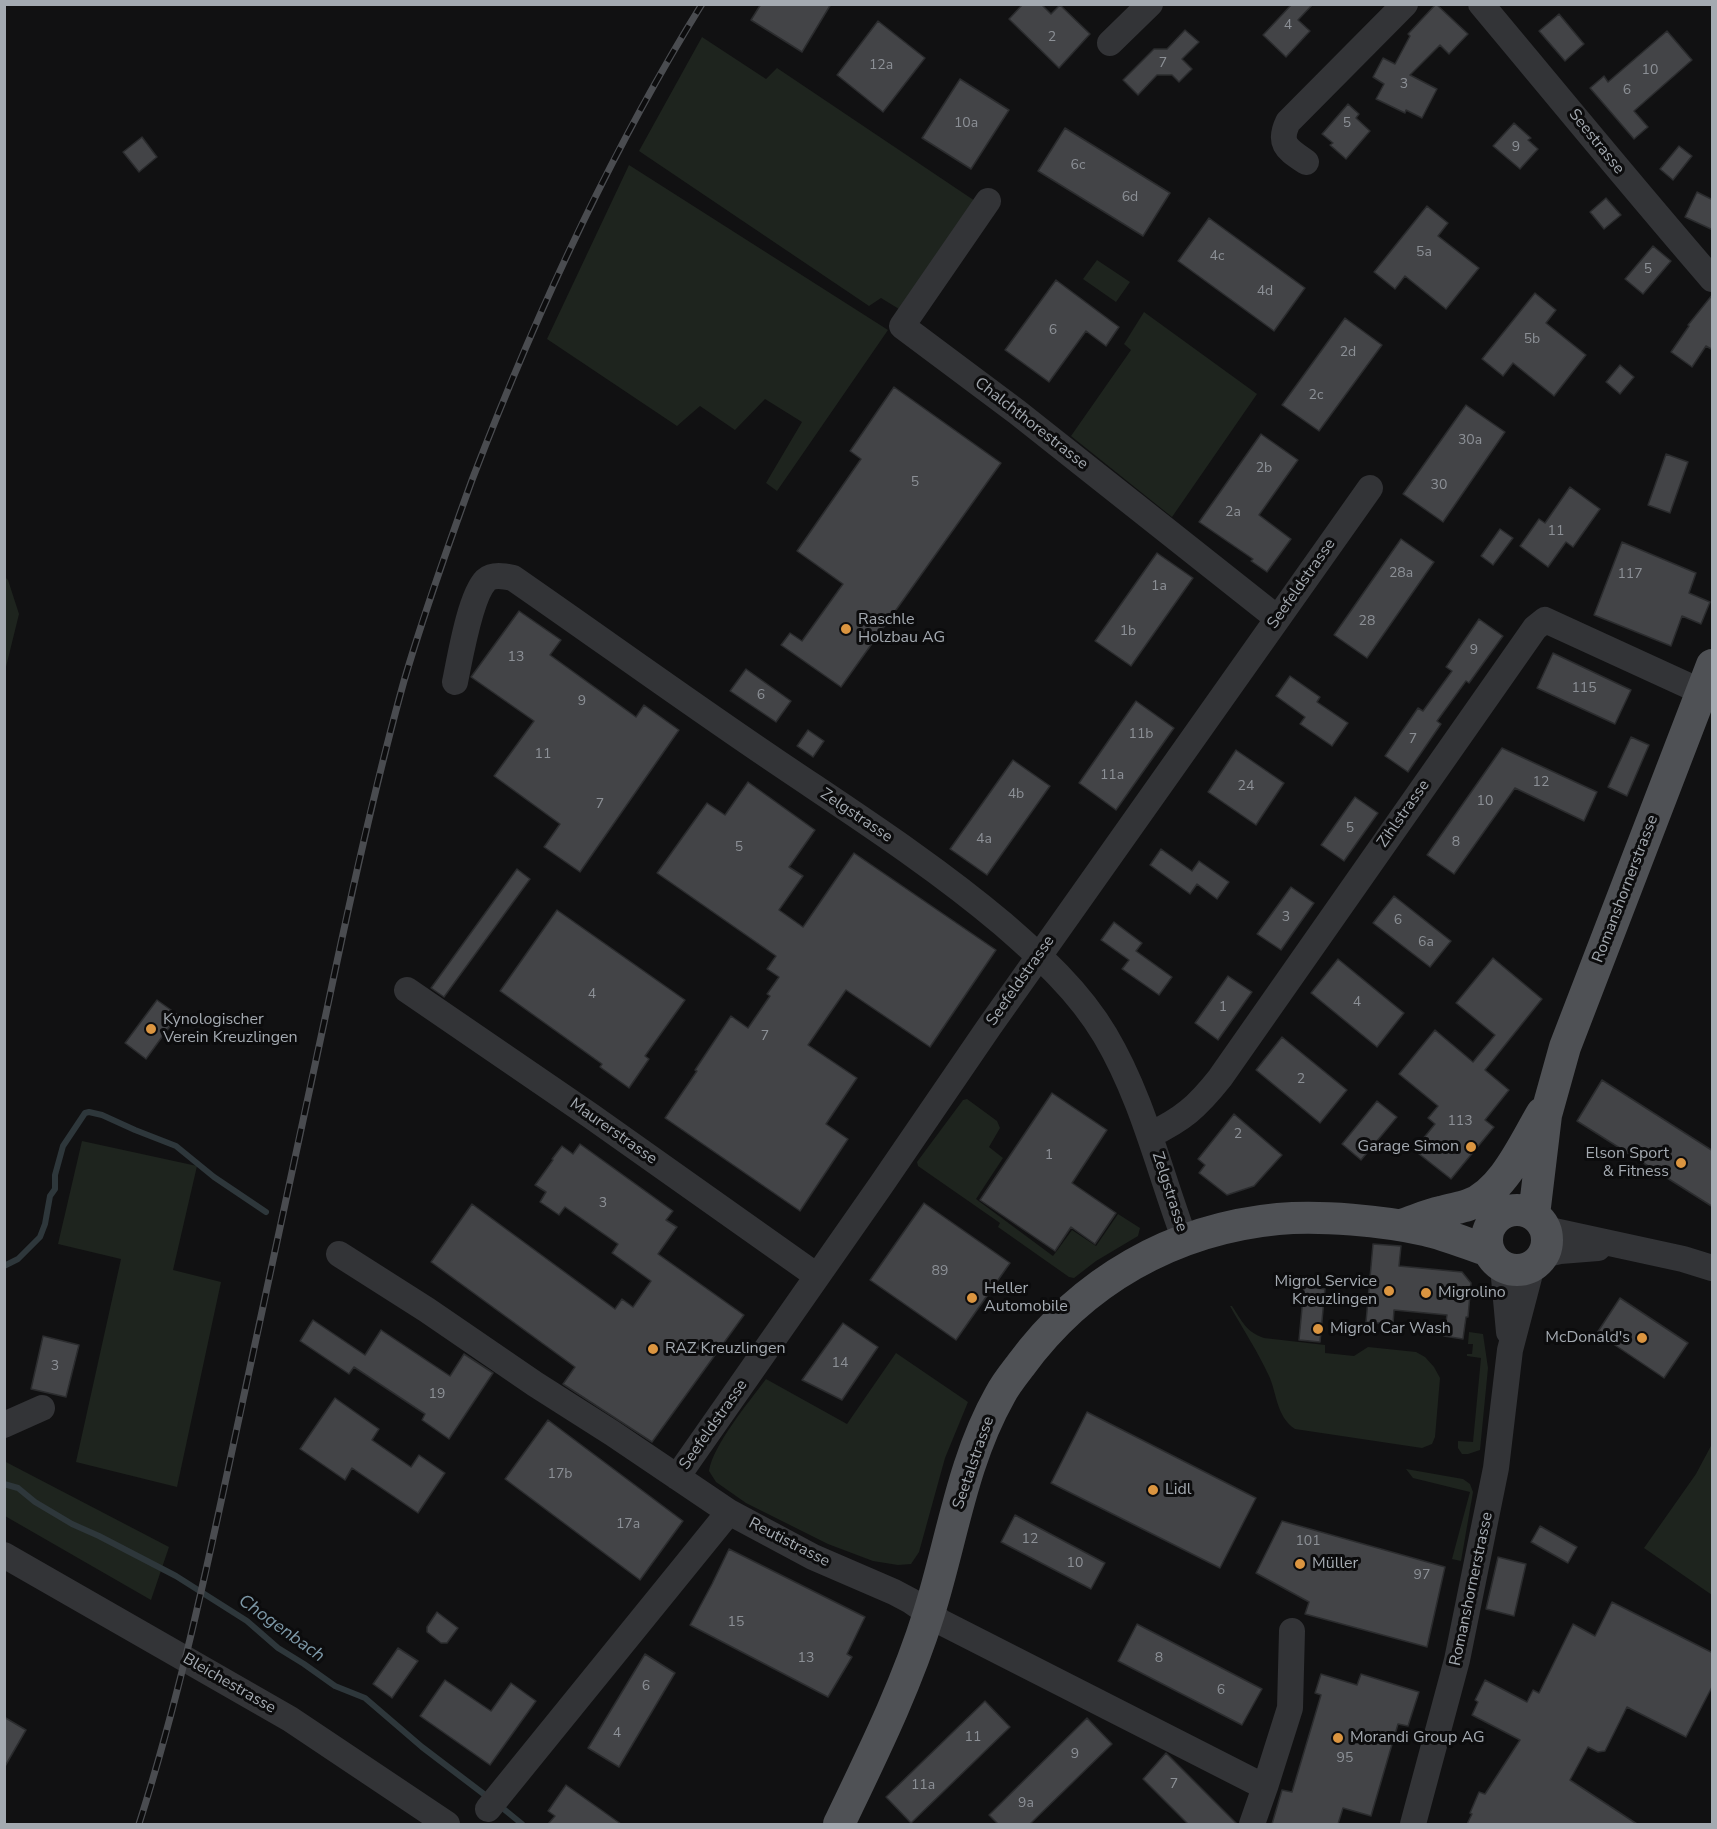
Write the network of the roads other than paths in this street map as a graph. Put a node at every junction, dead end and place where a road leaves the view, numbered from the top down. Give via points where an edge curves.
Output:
1 (1150, 4) edge
2 (1405, 4) edge
3 (1481, 4) edge
4 (1110, 43) dead end
5 (1305, 162) dead end
6 (988, 201) dead end
7 (1713, 279) edge
8 (1370, 488) dead end
9 (1277, 618) junction
10 (1707, 678) edge
11 (454, 682) dead end
12 (1039, 955) junction
13 (407, 990) dead end
14 (1548, 1107) junction
15 (1150, 1135) junction
16 (1414, 1228) junction
17 (1518, 1239) junction
18 (1185, 1240) junction
19 (339, 1254) dead end
20 (1713, 1268) edge
21 (818, 1276) junction
22 (42, 1408) dead end
23 (4, 1425) edge
24 (677, 1477) junction
25 (729, 1512) junction
26 (4, 1556) edge
27 (929, 1614) junction
28 (1292, 1631) dead end
29 (1265, 1787) junction
30 (494, 1801) dead end
31 (447, 1824) edge
32 (839, 1824) edge
33 (1252, 1824) edge
34 (1413, 1824) edge

1 - 4 street
2 - 5 street via 1288,122 1284,142
3 - 7 street, Seestrasse
6 - 9 street, Chalchthorestrasse via 902,326
8 - 9 street, Seefeldstrasse
9 - 12 street, Seefeldstrasse
10 - 14 main road, Romanshornerstrasse via 1586,990
10 - 15 street, Zihlstrasse via 1545,620 1534,628 1220,1078 1188,1113
11 - 12 street, Zelgstrasse via 481,587 488,578 513,578 918,857
12 - 15 street, Zelgstrasse via 1068,984 1105,1036
12 - 21 street, Seefeldstrasse
13 - 21 street, Maurerstrasse
14 - 16 main road via 1489,1192 1469,1205 1441,1211
14 - 17 main road, Romanshornerstrasse
15 - 18 street, Zelgstrasse
16 - 17 main road, Seetalstrasse
16 - 18 main road, Seetalstrasse via 1332,1219 1281,1219 1229,1227
17 - 20 street via 1579,1249 1622,1247
17 - 34 street, Romanshornerstrasse via 1496,1468 1457,1660
18 - 27 main road, Seetalstrasse via 1109,1277 1078,1302 1036,1344 1001,1393 980,1435
19 - 24 street, Reutistrasse
21 - 24 street, Seefeldstrasse
22 - 23 street
24 - 25 street, Reutistrasse
25 - 27 street, Reutistrasse via 813,1557 894,1592
25 - 30 street
26 - 31 street, Bleichestrasse via 290,1719
27 - 29 street, Reutistrasse
27 - 32 main road, Seetalstrasse via 896,1706
28 - 29 street via 1290,1708
29 - 33 street

